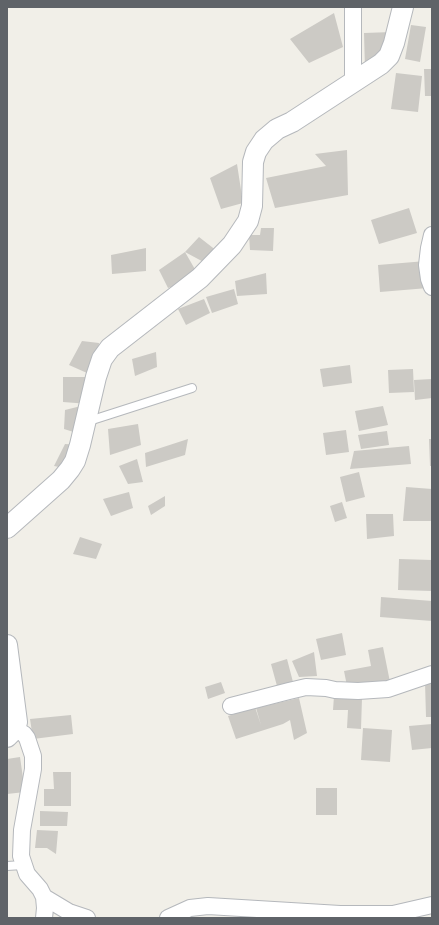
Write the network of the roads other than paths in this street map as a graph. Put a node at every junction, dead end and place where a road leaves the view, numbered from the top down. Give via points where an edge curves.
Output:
1 (353, 7) edge
2 (402, 7) edge
3 (353, 83) junction
4 (432, 235) edge
5 (432, 287) edge
6 (192, 388) dead end
7 (85, 422) junction
8 (7, 528) edge
9 (7, 645) edge
10 (432, 674) edge
11 (231, 706) dead end
12 (11, 733) edge
13 (23, 865) junction
14 (7, 866) edge
15 (44, 897) junction
16 (432, 905) edge
17 (44, 918) edge
18 (87, 918) edge
19 (168, 918) edge

1 - 3 street
2 - 3 street via 389,56
3 - 7 street via 264,140 253,162 252,206 248,221 232,245 200,278 110,348 96,376
4 - 5 street via 427,265
6 - 7 lane
7 - 8 street via 80,445 70,469
9 - 12 street via 17,714 17,722
10 - 11 street via 388,689 358,691 306,687
12 - 13 street via 24,734 34,763 22,830
13 - 14 lane
13 - 15 street
15 - 17 street
15 - 18 street via 69,912
16 - 19 street via 393,914 340,914 208,906 190,908

